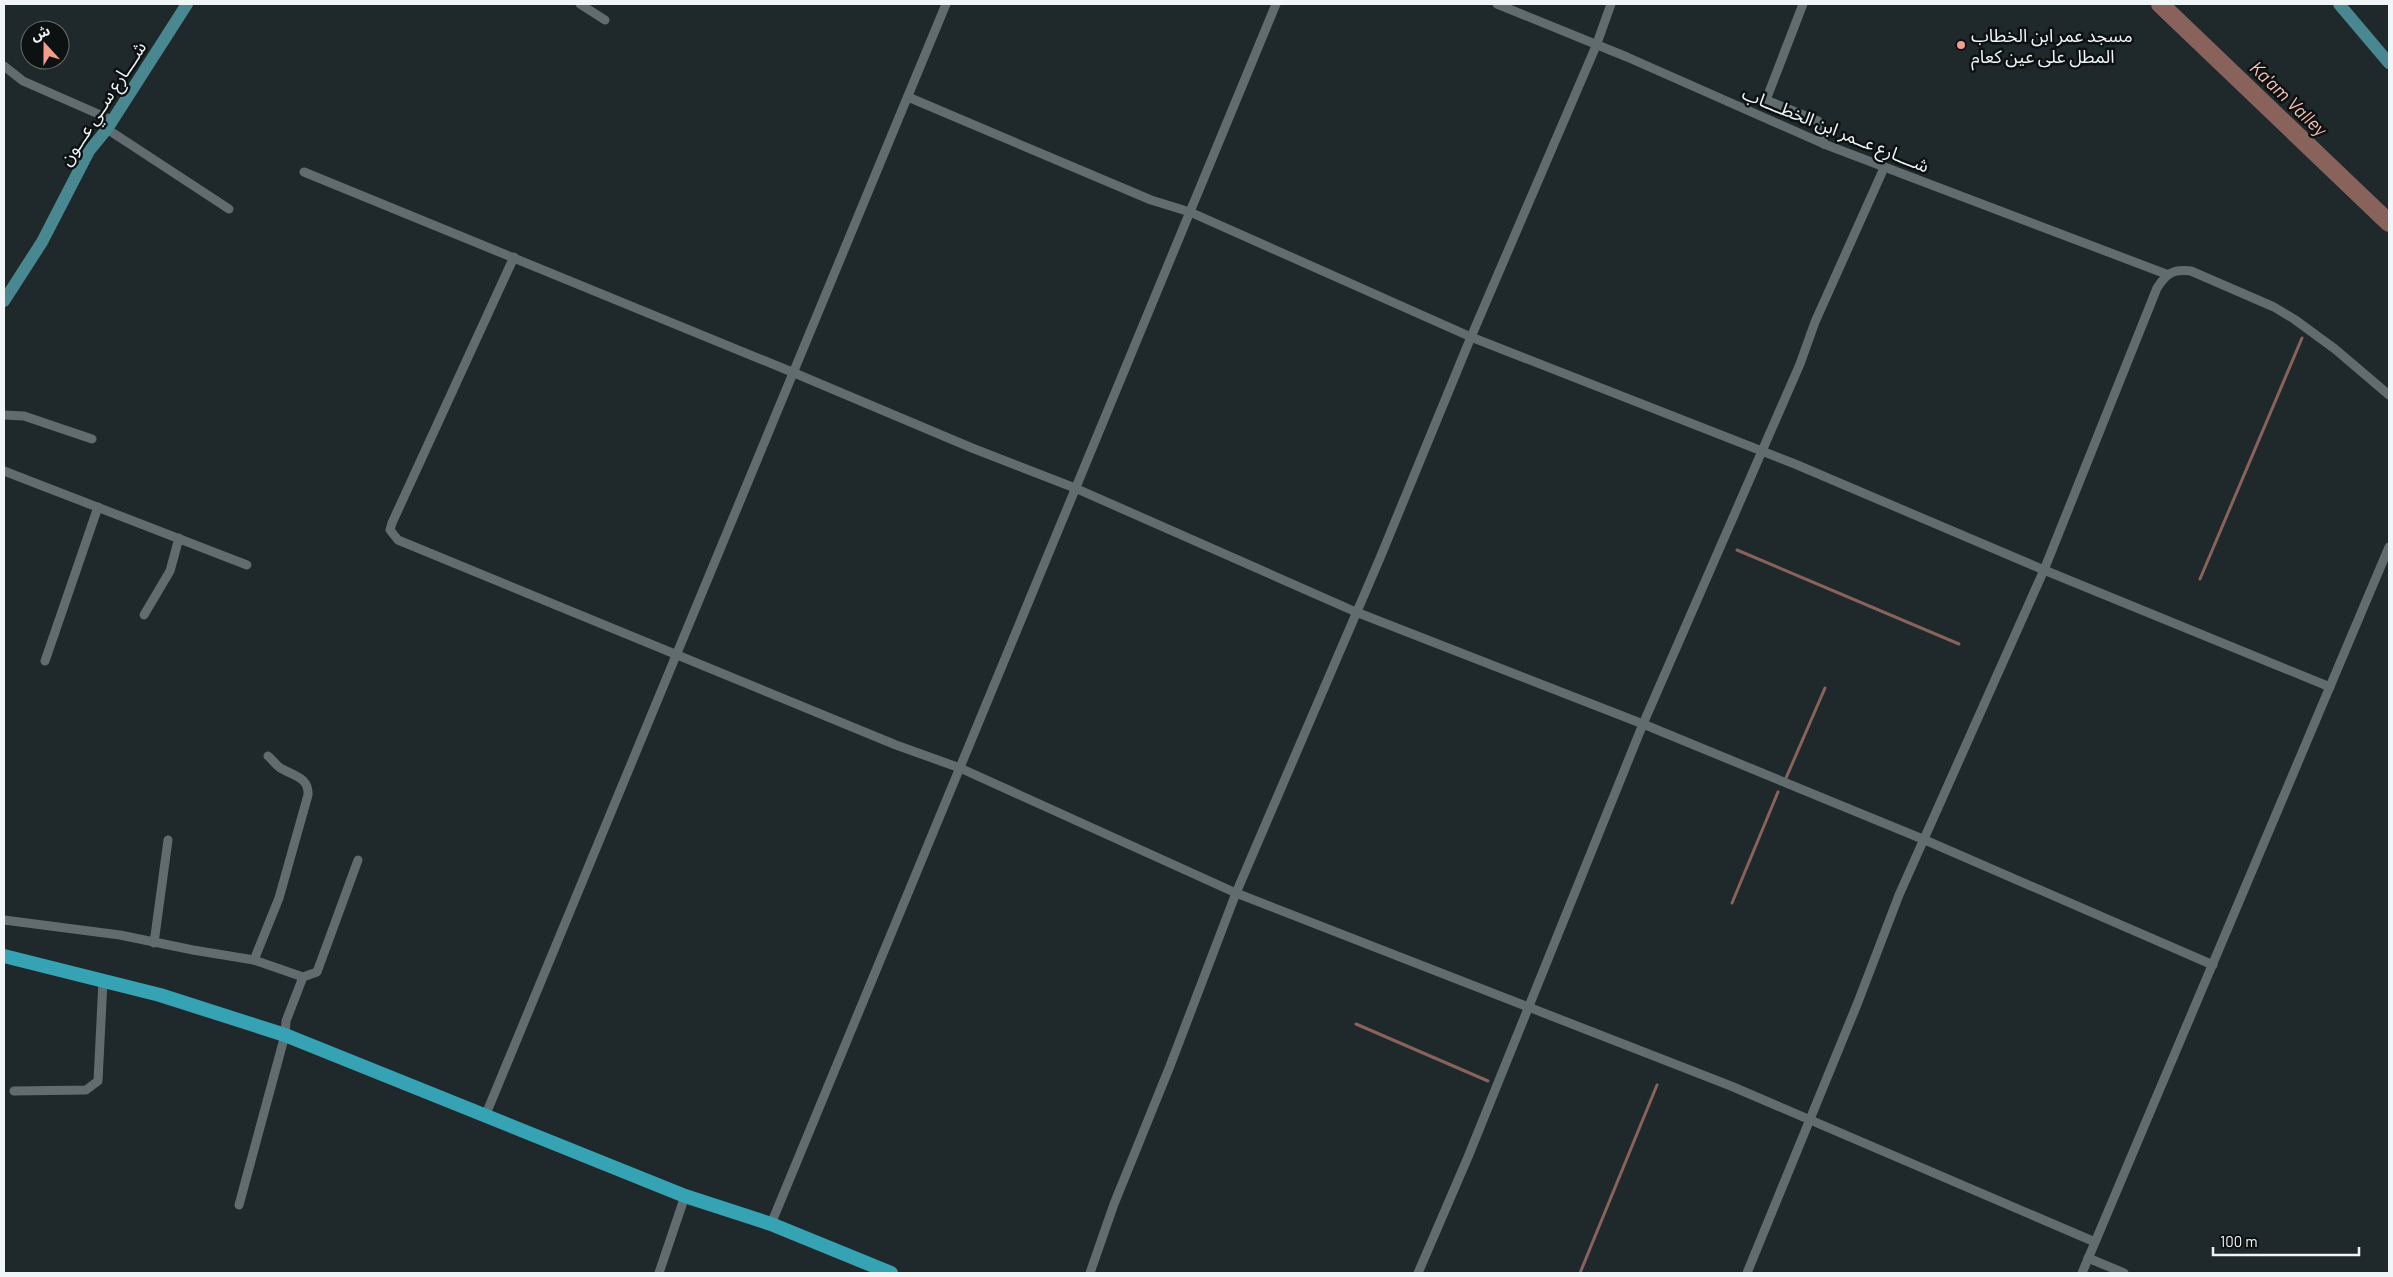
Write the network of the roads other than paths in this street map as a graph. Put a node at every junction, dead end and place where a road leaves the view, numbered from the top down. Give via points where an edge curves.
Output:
1 (188, 4) edge
2 (580, 4) edge
3 (946, 4) edge
4 (1276, 4) edge
5 (1498, 4) edge
6 (1611, 4) edge
7 (1803, 4) edge
8 (2339, 4) edge
9 (605, 20) dead end
10 (1596, 46) junction
11 (2389, 63) edge
12 (4, 66) edge
13 (908, 97) junction
14 (109, 124) junction
15 (1824, 144) junction
16 (1884, 168) junction
17 (304, 172) dead end
18 (229, 209) dead end
19 (1190, 212) junction
20 (514, 257) junction
21 (2166, 274) junction
22 (4, 301) edge
23 (1471, 337) junction
24 (792, 372) junction
25 (2389, 395) edge
26 (4, 415) edge
27 (92, 439) dead end
28 (1762, 452) junction
29 (4, 472) edge
30 (1075, 488) junction
31 (98, 507) junction
32 (179, 538) junction
33 (2389, 547) edge
34 (248, 565) dead end
35 (2044, 570) junction
36 (1356, 612) junction
37 (144, 615) dead end
38 (676, 656) junction
39 (45, 661) dead end
40 (2330, 688) junction
41 (1643, 724) junction
42 (268, 756) dead end
43 (960, 768) junction
44 (168, 840) dead end
45 (1924, 840) junction
46 (358, 860) dead end
47 (1236, 893) junction
48 (4, 920) edge
49 (154, 943) junction
50 (4, 956) edge
51 (254, 960) junction
52 (2213, 965) junction
53 (304, 977) junction
54 (102, 981) junction
55 (1528, 1008) junction
56 (285, 1035) junction
57 (14, 1091) dead end
58 (486, 1114) junction
59 (1809, 1121) junction
60 (685, 1196) junction
61 (240, 1205) dead end
62 (771, 1224) junction
63 (2095, 1242) junction
64 (2088, 1258) junction
65 (659, 1273) edge
66 (891, 1273) edge
67 (1090, 1273) edge
68 (1418, 1273) edge
69 (1747, 1273) edge
70 (2082, 1273) edge
71 (2124, 1273) edge

1 - 14 street, شــــارع ســي عـــون
2 - 9 street
3 - 13 street
4 - 19 street
5 - 10 street, شــــارع عــمر ابن الخطــــاب
6 - 10 street
7 - 15 street via 1766,100 1818,121
8 - 11 street
10 - 15 street, شــــارع عــمر ابن الخطــــاب
10 - 23 street
12 - 14 street via 23,81
13 - 19 street via 1151,200
13 - 24 street
14 - 18 street
14 - 22 street, شــــارع ســي عـــون via 89,151 42,242
15 - 16 street, شــــارع عــمر ابن الخطــــاب
16 - 21 street, شــــارع عــمر ابن الخطــــاب
16 - 28 street
17 - 20 street
19 - 23 street
19 - 30 street
20 - 24 street
20 - 38 street via 390,530 398,540
21 - 25 street via 2191,271 2274,307 2328,344
21 - 35 street via 2153,297
23 - 28 street
23 - 36 street
24 - 30 street
24 - 38 street
26 - 27 street via 24,416
28 - 35 street
28 - 41 street
29 - 31 street
30 - 36 street
30 - 43 street
31 - 32 street
31 - 39 street
32 - 34 street
32 - 37 street via 170,571
33 - 40 street
35 - 40 street
35 - 45 street
36 - 41 street
36 - 47 street
38 - 43 street
38 - 58 street
40 - 52 street
41 - 45 street
41 - 55 street
42 - 51 street via 279,767 304,780 308,785 308,795 279,898
43 - 47 street
43 - 62 street
44 - 49 street
45 - 52 street
45 - 59 street via 1898,895
46 - 53 street via 317,972
47 - 55 street
47 - 67 street
48 - 49 street via 120,935
49 - 51 street
50 - 54 main road
51 - 53 street
52 - 63 street
53 - 56 street via 286,1021
54 - 56 main road via 160,995
54 - 57 street via 98,1081 86,1090
55 - 59 street via 1731,1086
55 - 68 street
56 - 58 main road
56 - 61 street
58 - 60 main road
59 - 63 street
59 - 69 street
60 - 62 main road
60 - 65 street
62 - 66 main road
63 - 64 street
64 - 70 street
64 - 71 street

